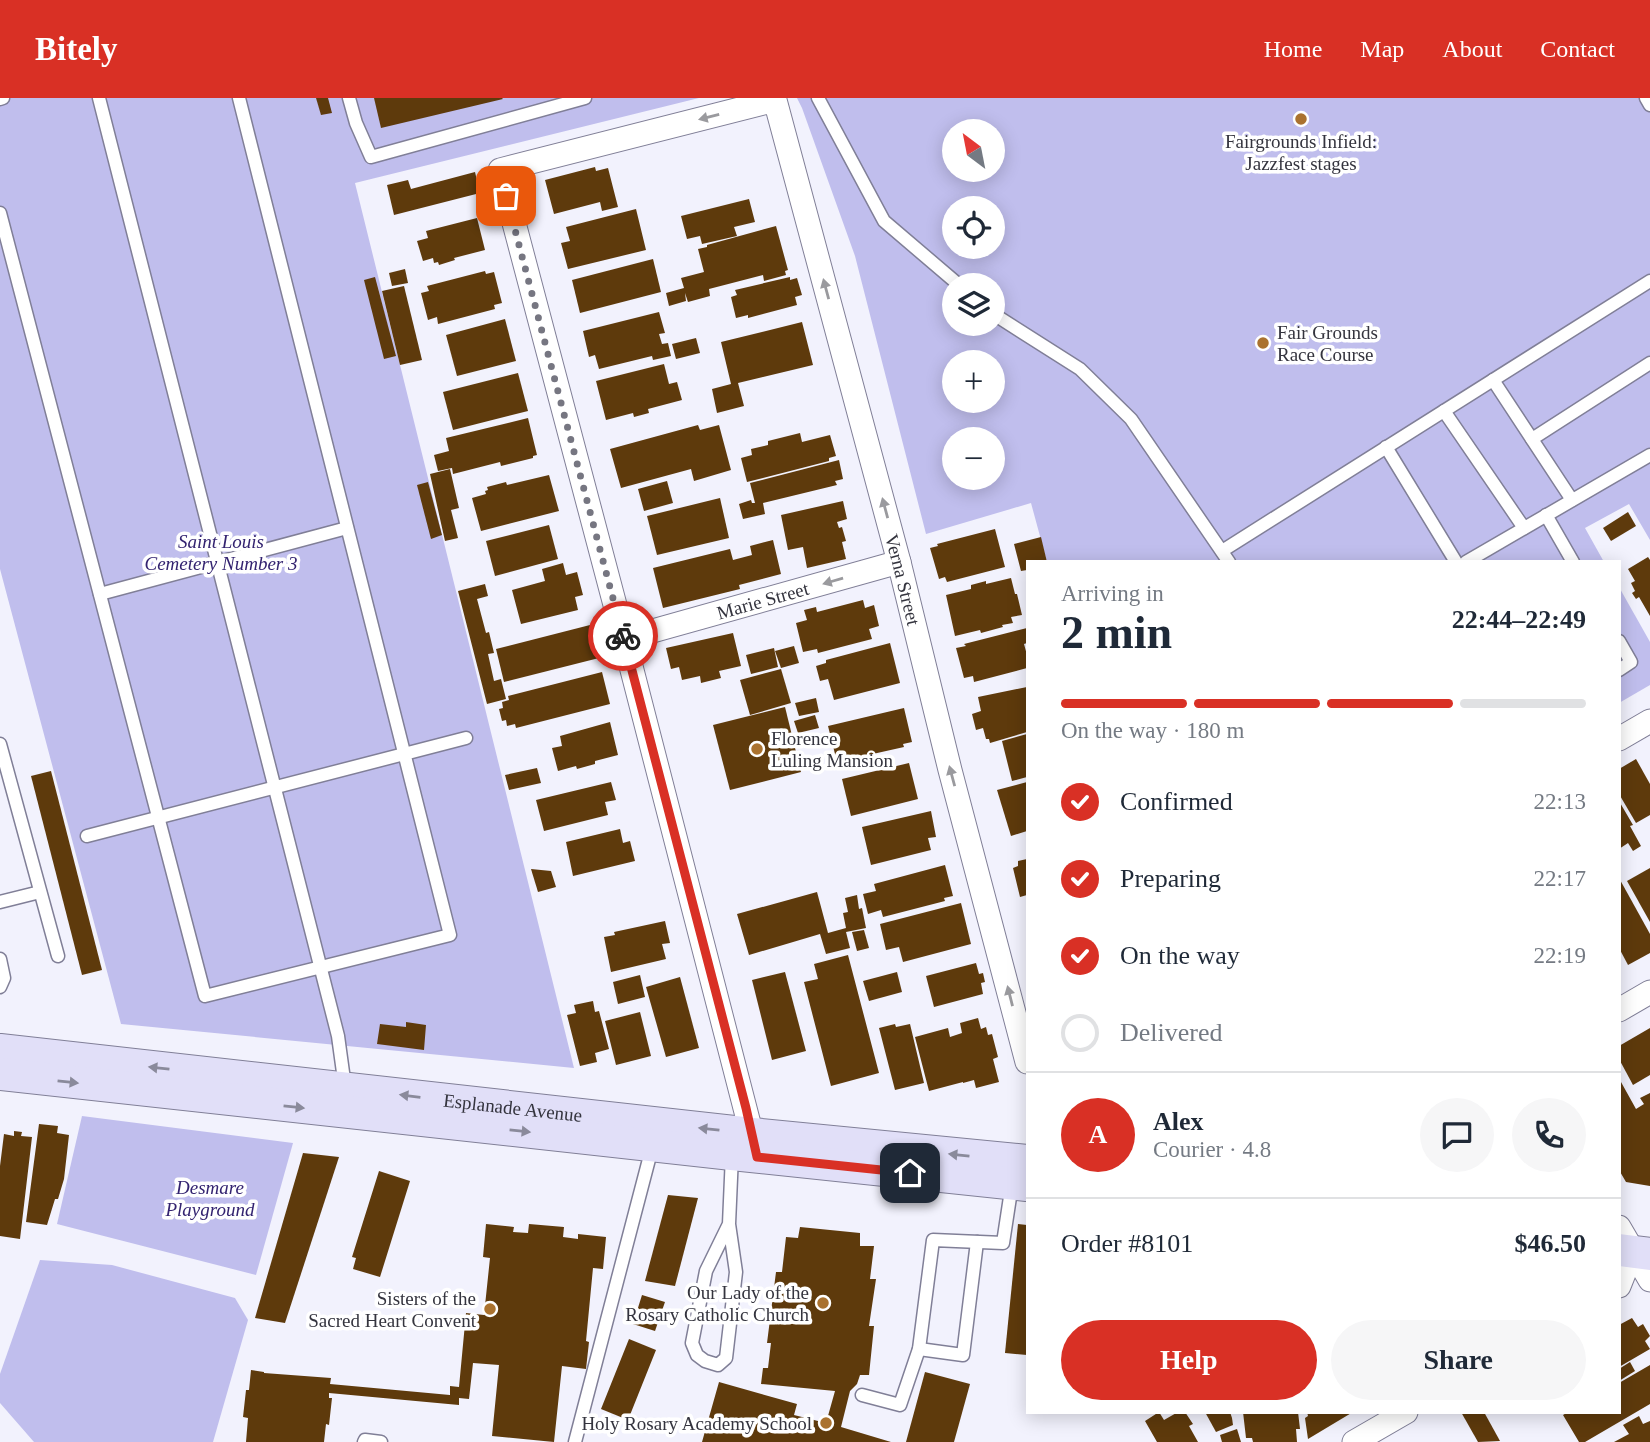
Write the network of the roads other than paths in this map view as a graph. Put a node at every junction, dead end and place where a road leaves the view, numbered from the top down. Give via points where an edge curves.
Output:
1 (99, 98) edge
2 (239, 98) edge
3 (349, 98) edge
4 (584, 98) edge
5 (818, 98) edge
6 (1646, 98) edge
7 (775, 100) edge
8 (1650, 105) edge
9 (0, 213) edge
10 (946, 273) edge
11 (1650, 281) edge
12 (1005, 321) edge
13 (1650, 363) edge
14 (1493, 380) junction
15 (1444, 411) junction
16 (1532, 439) junction
17 (1386, 447) junction
18 (1650, 455) edge
19 (1572, 500) junction
20 (1546, 515) junction
21 (347, 528) junction
22 (1524, 528) junction
23 (1226, 556) edge
24 (1455, 560) edge
25 (1469, 560) edge
26 (1572, 560) edge
27 (899, 562) junction
28 (217, 563) junction
29 (100, 594) junction
30 (624, 639) junction
31 (1621, 644) edge
32 (1621, 669) edge
33 (1650, 721) edge
34 (466, 738) dead end
35 (1621, 738) edge
36 (0, 744) edge
37 (404, 755) junction
38 (274, 788) junction
39 (159, 818) junction
40 (87, 836) dead end
41 (40, 892) junction
42 (0, 902) edge
43 (58, 956) dead end
44 (0, 959) edge
45 (320, 967) junction
46 (0, 987) edge
47 (1650, 992) edge
48 (1621, 1009) edge
49 (0, 1051) edge
50 (1026, 1058) edge
51 (0, 1074) edge
52 (207, 1085) junction
53 (344, 1100) junction
54 (655, 1134) junction
55 (747, 1148) junction
56 (1022, 1177) edge
57 (729, 1224) junction
58 (1630, 1240) edge
59 (977, 1242) junction
60 (1621, 1278) edge
61 (1650, 1280) edge
62 (919, 1349) junction
63 (862, 1395) dead end
64 (1402, 1414) edge
65 (364, 1442) edge
66 (381, 1442) edge
67 (575, 1442) edge
68 (1353, 1442) edge

1 - 28 lane
2 - 21 lane
3 - 4 lane via 370,157
5 - 10 lane via 884,221
6 - 8 lane
27 -> 7 street, Verna Street
7 -> 30 street via 500,170
9 - 29 lane
11 - 14 lane
12 - 23 lane via 1080,369 1131,419
13 - 16 lane
14 - 15 lane
14 - 16 lane
15 - 17 lane
15 - 22 lane
16 - 19 lane
17 - 23 lane
17 - 24 lane
18 - 19 lane
19 - 20 lane
20 - 22 lane
20 - 26 lane
21 - 28 lane
21 - 37 lane
22 - 25 lane
27 -> 30 street, Marie Street
50 -> 27 street, Verna Street
28 - 29 lane
28 - 38 lane
29 - 39 lane
30 - 55 street
31 - 32 lane via 1631,662
33 - 35 street
34 - 37 lane
36 - 41 lane
37 - 38 lane
37 - 45 lane via 450,935
38 - 39 lane
38 - 45 lane
39 - 40 lane
39 - 45 lane via 205,996
41 - 42 lane
41 - 43 lane
44 - 46 lane via 4,978
45 - 53 lane via 338,1037
47 - 48 street
49 - 51 lane
52 -> 49 street, Esplanade Avenue
51 -> 52 street, Esplanade Avenue
52 - 53 street, Esplanade Avenue
53 - 54 street, Esplanade Avenue
54 - 55 street, Esplanade Avenue
54 - 67 lane
55 - 56 street, Esplanade Avenue
55 - 57 lane
56 - 59 lane via 1003,1243
57 - 57 lane via 736,1272 726,1358 718,1365 705,1362 692,1343 706,1271
58 - 60 street
58 - 61 street
59 - 62 lane via 933,1240
59 - 62 lane via 962,1355
62 - 63 lane via 900,1405
64 - 68 street
65 - 66 lane

